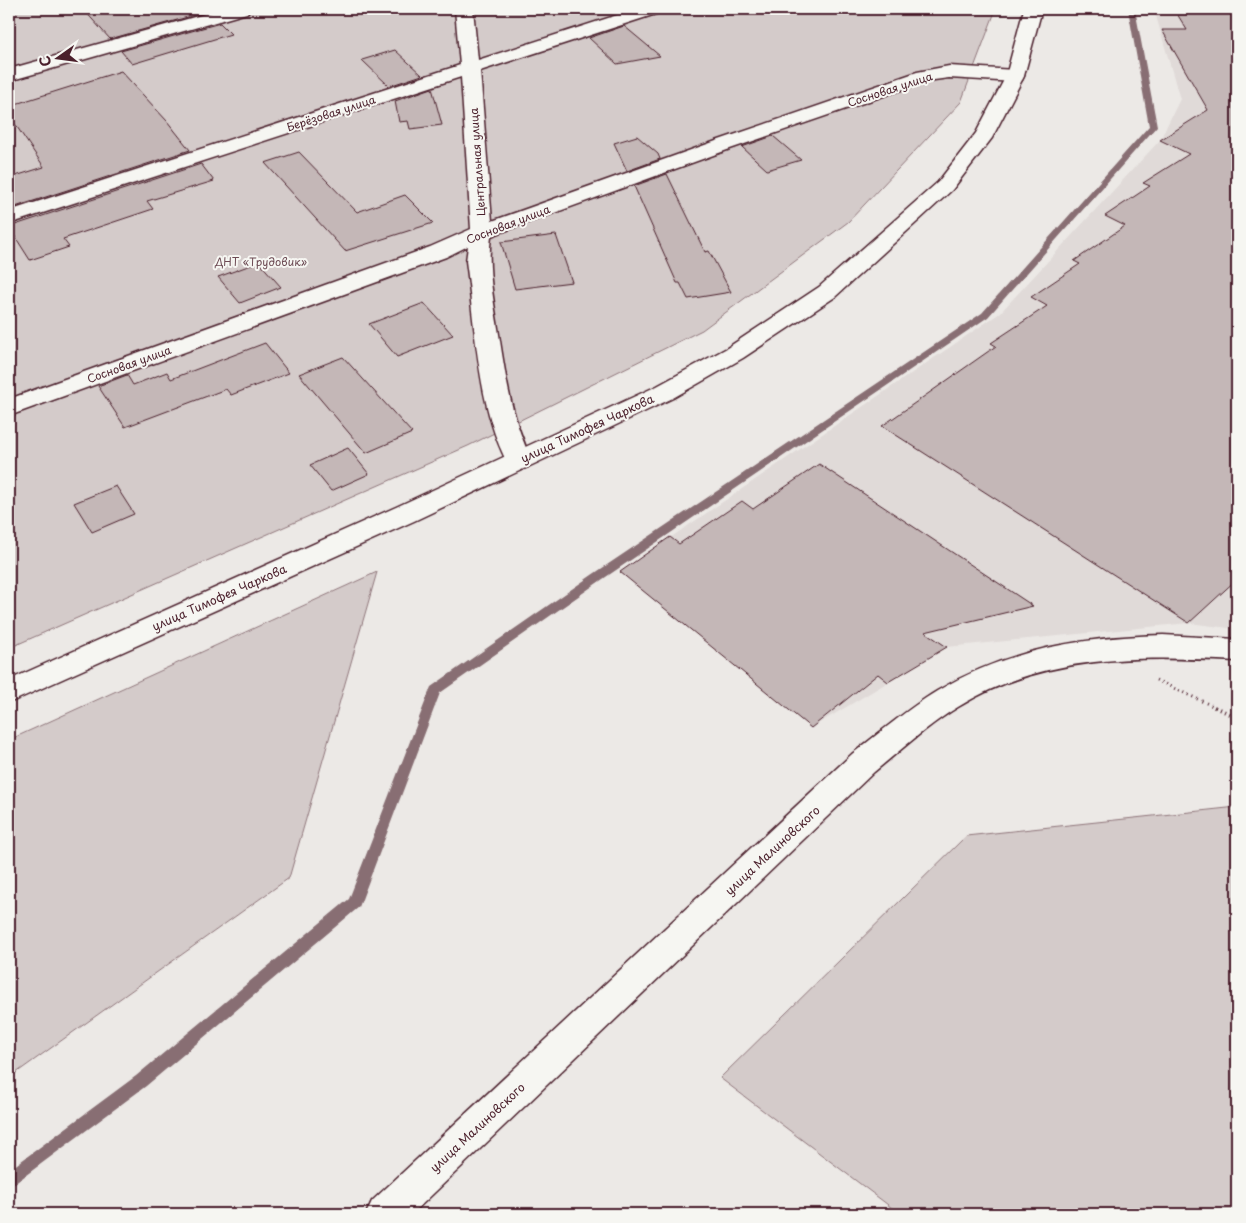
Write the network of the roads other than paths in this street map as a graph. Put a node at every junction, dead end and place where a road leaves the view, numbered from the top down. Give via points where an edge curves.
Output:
1 (240, 9) edge
2 (464, 9) edge
3 (653, 9) edge
4 (1033, 9) edge
5 (470, 68) junction
6 (9, 75) edge
7 (1015, 76) junction
8 (9, 218) edge
9 (480, 233) junction
10 (9, 408) edge
11 (519, 461) junction
12 (1237, 650) edge
13 (9, 692) edge
14 (385, 1214) edge

1 - 6 street
2 - 5 street, Центральная улица
3 - 5 street, Берёзовая улица
4 - 7 street, улица Тимофея Чаркова
5 - 8 street, Берёзовая улица
5 - 9 street, Центральная улица via 482,224
7 - 9 street, Сосновая улица via 949,72 924,76
7 - 11 street, улица Тимофея Чаркова via 985,134 944,186 827,292 735,353 665,392
9 - 10 street, Сосновая улица via 438,252
9 - 11 street, Центральная улица via 477,261 498,404
11 - 13 street, улица Тимофея Чаркова
12 - 14 street, улица Малиновского via 1187,645 1073,652 1001,672 948,698 863,763

